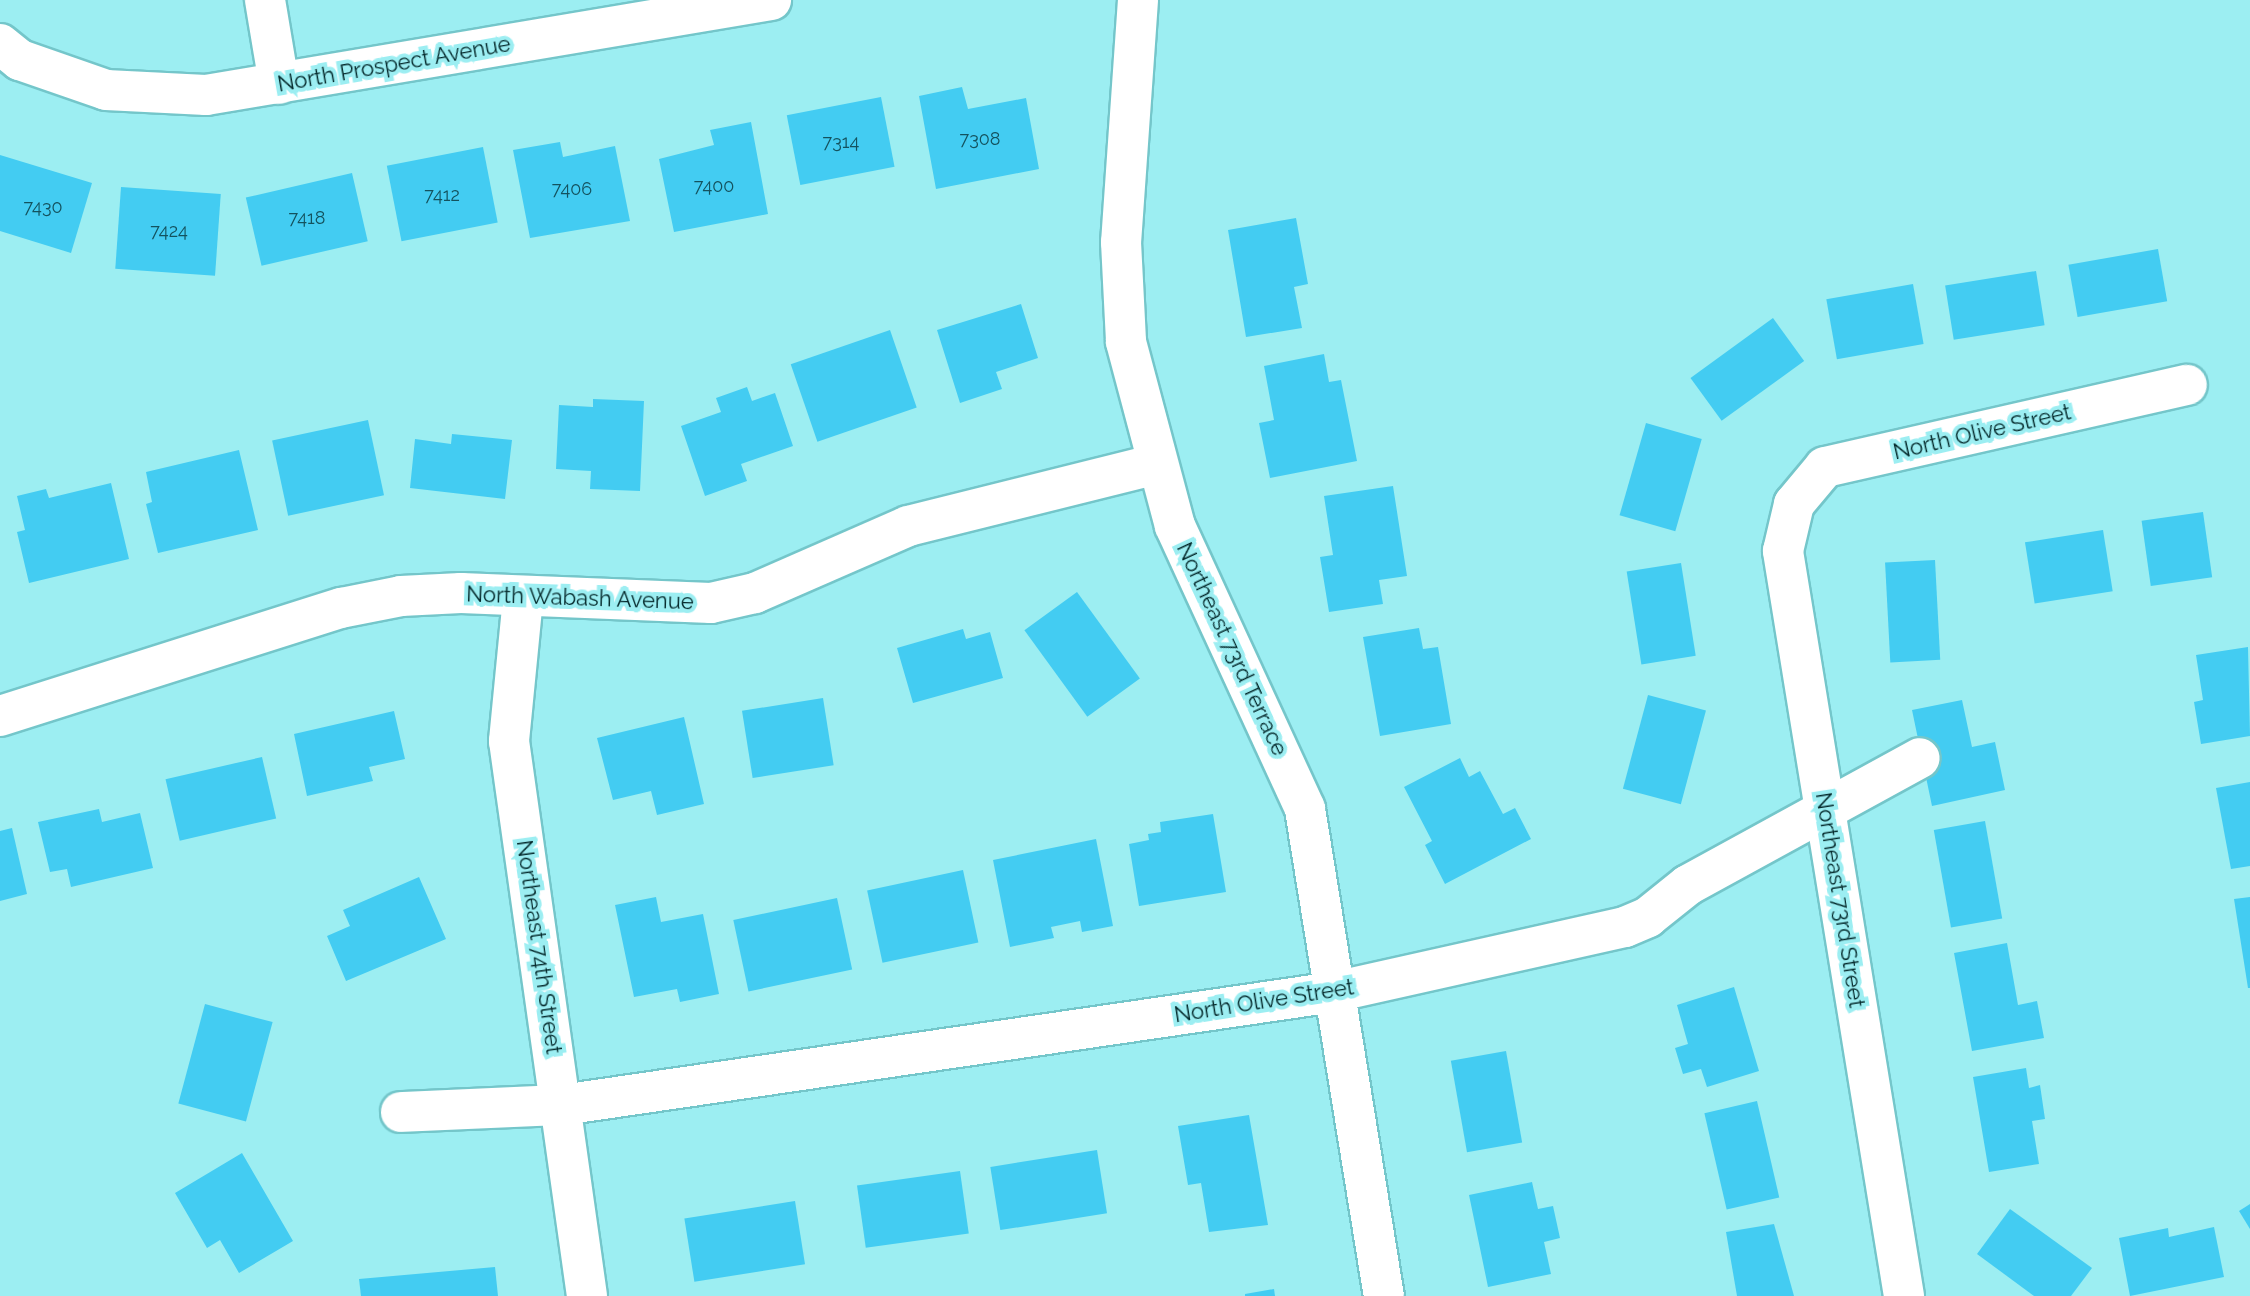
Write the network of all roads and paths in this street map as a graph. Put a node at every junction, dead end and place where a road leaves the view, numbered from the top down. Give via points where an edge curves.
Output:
1 (265, 0) edge
2 (771, 0) edge
3 (1138, 0) edge
4 (10, 52) edge
5 (279, 84) junction
6 (2187, 385) dead end
7 (1156, 464) junction
8 (1794, 504) joint
9 (523, 598) junction
10 (0, 716) edge
11 (1920, 758) dead end
12 (1825, 812) junction
13 (1334, 992) junction
14 (562, 1105) junction
15 (401, 1112) dead end
16 (587, 1296) edge
17 (1384, 1296) edge
18 (1904, 1296) edge

1 - 5 street
2 - 5 street, North Prospect Avenue
3 - 7 street, Northeast 73rd Terrace via 1120,292
4 - 5 street, North Prospect Avenue via 106,90 206,95
6 - 8 street, North Olive Street via 1825,467
7 - 9 street, North Wabash Avenue via 908,526 755,593 711,603
7 - 13 street, Northeast 73rd Terrace via 1175,526 1305,809
8 - 12 street, Northeast 73rd Street via 1783,551
9 - 10 street, North Wabash Avenue via 401,596 341,608
9 - 14 street, Northeast 74th Street via 509,741
11 - 12 street, North Olive Street
12 - 13 street, North Olive Street via 1688,885 1648,917 1625,927
12 - 18 street, Northeast 73rd Street
13 - 14 street, North Olive Street
13 - 17 street, Northeast 73rd Terrace
14 - 15 street, North Olive Street
14 - 16 street, Northeast 74th Street

